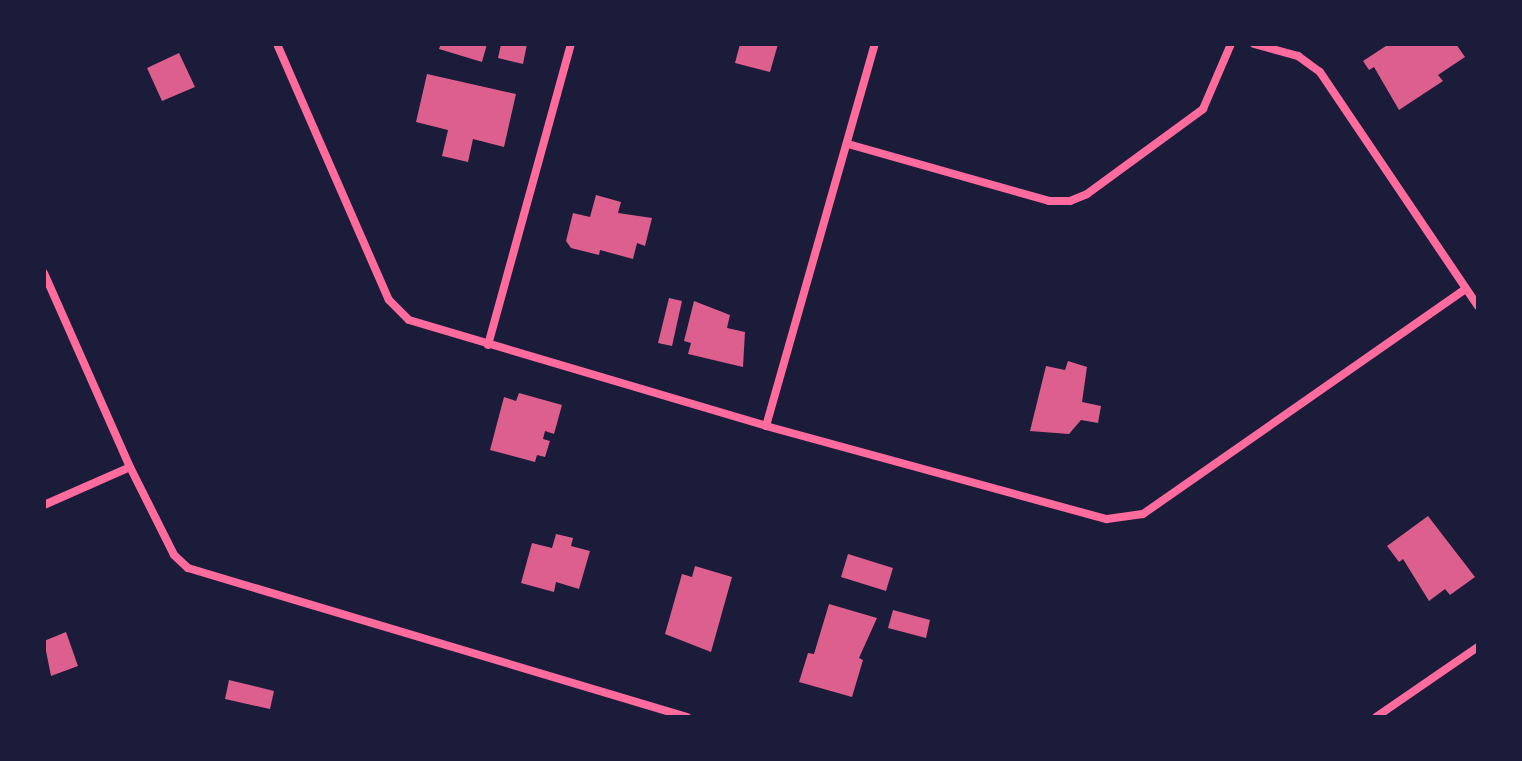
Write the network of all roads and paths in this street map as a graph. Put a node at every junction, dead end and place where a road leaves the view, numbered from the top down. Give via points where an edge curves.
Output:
1 (277, 44) edge
2 (571, 44) edge
3 (875, 44) edge
4 (1231, 44) edge
5 (1254, 44) edge
6 (848, 144) junction
7 (44, 273) edge
8 (1465, 289) junction
9 (1478, 306) edge
10 (488, 345) junction
11 (766, 426) junction
12 (130, 467) junction
13 (44, 505) edge
14 (1478, 647) edge
15 (687, 717) edge
16 (1376, 717) edge

1 - 10 street via 389,300 409,320
2 - 10 street
3 - 6 street
4 - 6 street via 1203,109 1070,201 1049,201
5 - 8 street via 1298,56 1320,72
6 - 11 street
7 - 12 street
8 - 9 street
8 - 11 street via 1143,514 1127,519 1107,519
10 - 11 street
12 - 13 street
12 - 15 street via 174,555 206,576
14 - 16 street

